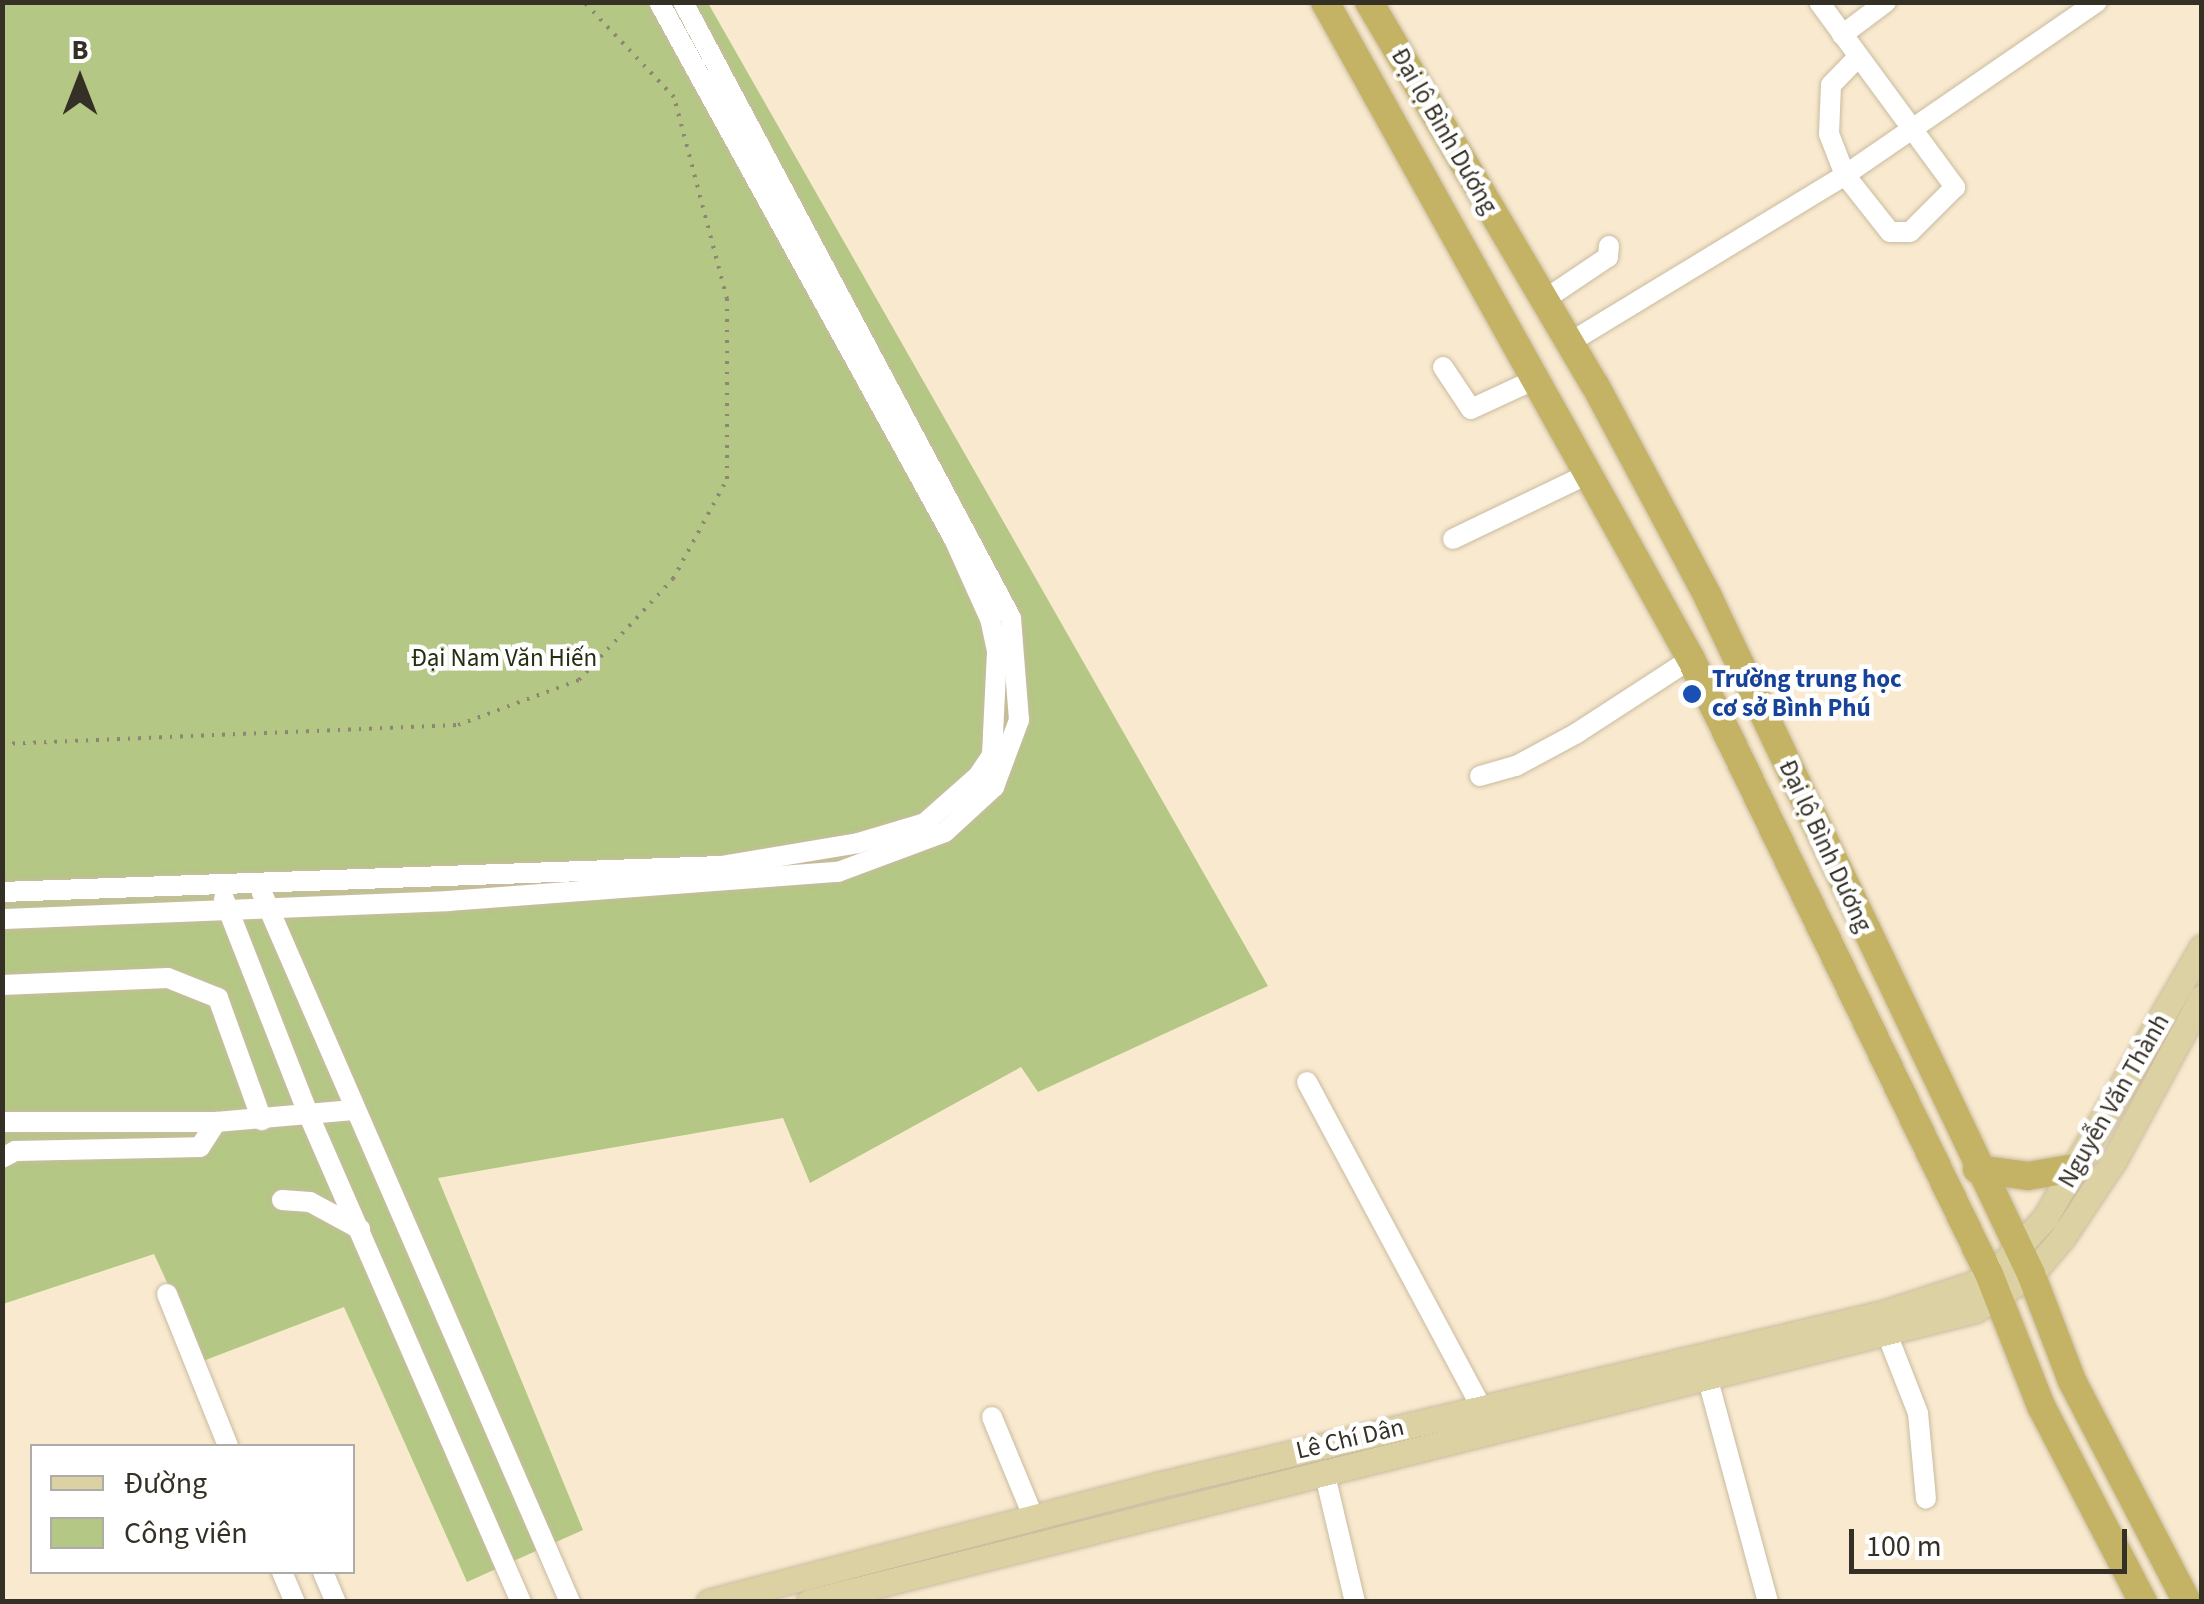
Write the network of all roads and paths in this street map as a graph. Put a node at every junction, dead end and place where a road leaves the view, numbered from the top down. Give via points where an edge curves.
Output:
1 (584, 2) edge
2 (660, 2) edge
3 (683, 2) edge
4 (1325, 2) edge
5 (1369, 2) edge
6 (1820, 2) edge
7 (1886, 2) edge
8 (2097, 2) edge
9 (1842, 35) junction
10 (1858, 57) junction
11 (1912, 130) junction
12 (1846, 175) junction
13 (1609, 246) dead end
14 (1544, 300) junction
15 (1570, 342) junction
16 (1443, 367) dead end
17 (1538, 378) junction
18 (1590, 473) junction
19 (1453, 540) dead end
20 (1691, 659) junction
21 (1768, 724) junction
22 (1732, 742) junction
23 (2, 744) edge
24 (1480, 776) dead end
25 (257, 881) junction
26 (218, 882) junction
27 (2, 892) edge
28 (266, 904) junction
29 (228, 906) junction
30 (2, 919) edge
31 (2202, 946) edge
32 (2, 985) edge
33 (2199, 1008) edge
34 (1307, 1082) dead end
35 (353, 1110) junction
36 (310, 1118) junction
37 (262, 1120) junction
38 (2, 1122) edge
39 (216, 1122) junction
40 (2, 1158) edge
41 (2076, 1168) junction
42 (1977, 1169) junction
43 (282, 1200) dead end
44 (360, 1229) junction
45 (2024, 1262) junction
46 (1993, 1286) junction
47 (167, 1294) dead end
48 (1887, 1334) junction
49 (1707, 1376) junction
50 (1484, 1406) junction
51 (992, 1417) dead end
52 (1493, 1433) junction
53 (227, 1444) edge
54 (1324, 1472) junction
55 (1926, 1499) dead end
56 (1033, 1516) junction
57 (1339, 1532) junction
58 (283, 1574) edge
59 (324, 1574) edge
60 (878, 1592) edge
61 (295, 1602) edge
62 (336, 1602) edge
63 (521, 1602) edge
64 (570, 1602) edge
65 (709, 1602) edge
66 (810, 1602) edge
67 (1355, 1602) edge
68 (1364, 1602) edge
69 (1768, 1602) edge
70 (2143, 1602) edge
71 (2187, 1602) edge

1 - 23 path via 674,97 727,299 727,479 673,580 578,680 458,725
2 - 25 street via 983,603 997,651 992,754 956,801 925,822 858,844 721,866
3 - 28 street via 1011,618 1019,720 994,786 946,832 838,872 448,901
4 - 17 highway, Đại lộ Bình Dương
5 - 14 highway, Đại lộ Bình Dương
6 - 9 street
7 - 9 street
8 - 11 street
9 - 10 street
10 - 11 street
10 - 12 street via 1832,85 1826,109
11 - 12 street
11 - 12 street via 1956,186 1910,232 1890,232
12 - 15 street
13 - 14 street via 1608,257
14 - 15 highway, Đại lộ Bình Dương
15 - 21 highway, Đại lộ Bình Dương via 1708,597
16 - 17 street via 1471,409
17 - 18 highway, Đại lộ Bình Dương
18 - 19 street
18 - 20 highway, Đại lộ Bình Dương
20 - 22 highway, Đại lộ Bình Dương
20 - 24 street via 1577,733 1516,766
21 - 22 highway
21 - 42 highway, Đại lộ Bình Dương
22 - 46 highway, Đại lộ Bình Dương
25 - 26 street
25 - 28 street
26 - 27 street
26 - 29 street
28 - 29 street
28 - 35 street
29 - 30 street
29 - 36 street
31 - 41 main road, Nguyễn Văn Thành
32 - 37 street via 168,978 218,998
33 - 45 main road, Nguyễn Văn Thành via 2114,1160
34 - 50 street
35 - 36 street
35 - 64 street
36 - 37 street
36 - 44 street
37 - 39 street
38 - 39 street
39 - 40 street via 200,1147 15,1151
41 - 42 highway via 2028,1176
41 - 45 main road, Nguyễn Văn Thành
42 - 45 highway, Đại lộ Bình Dương
43 - 44 street via 310,1202
44 - 63 street
45 - 46 main road
45 - 71 highway, Đại lộ Bình Dương via 2072,1381
46 - 48 main road, Lê Chí Dân via 1960,1316
46 - 50 main road, Lê Chí Dân
46 - 70 highway, Đại lộ Bình Dương via 2042,1406
47 - 53 street
48 - 49 main road, Lê Chí Dân
48 - 55 street via 1920,1424
49 - 52 main road, Lê Chí Dân
49 - 69 street
50 - 52 street
50 - 56 main road, Lê Chí Dân
51 - 56 street
52 - 54 main road, Lê Chí Dân
54 - 57 street
54 - 60 main road, Lê Chí Dân
56 - 65 main road, Lê Chí Dân
57 - 67 street
57 - 68 street
58 - 61 street
59 - 62 street
60 - 66 main road, Lê Chí Dân

